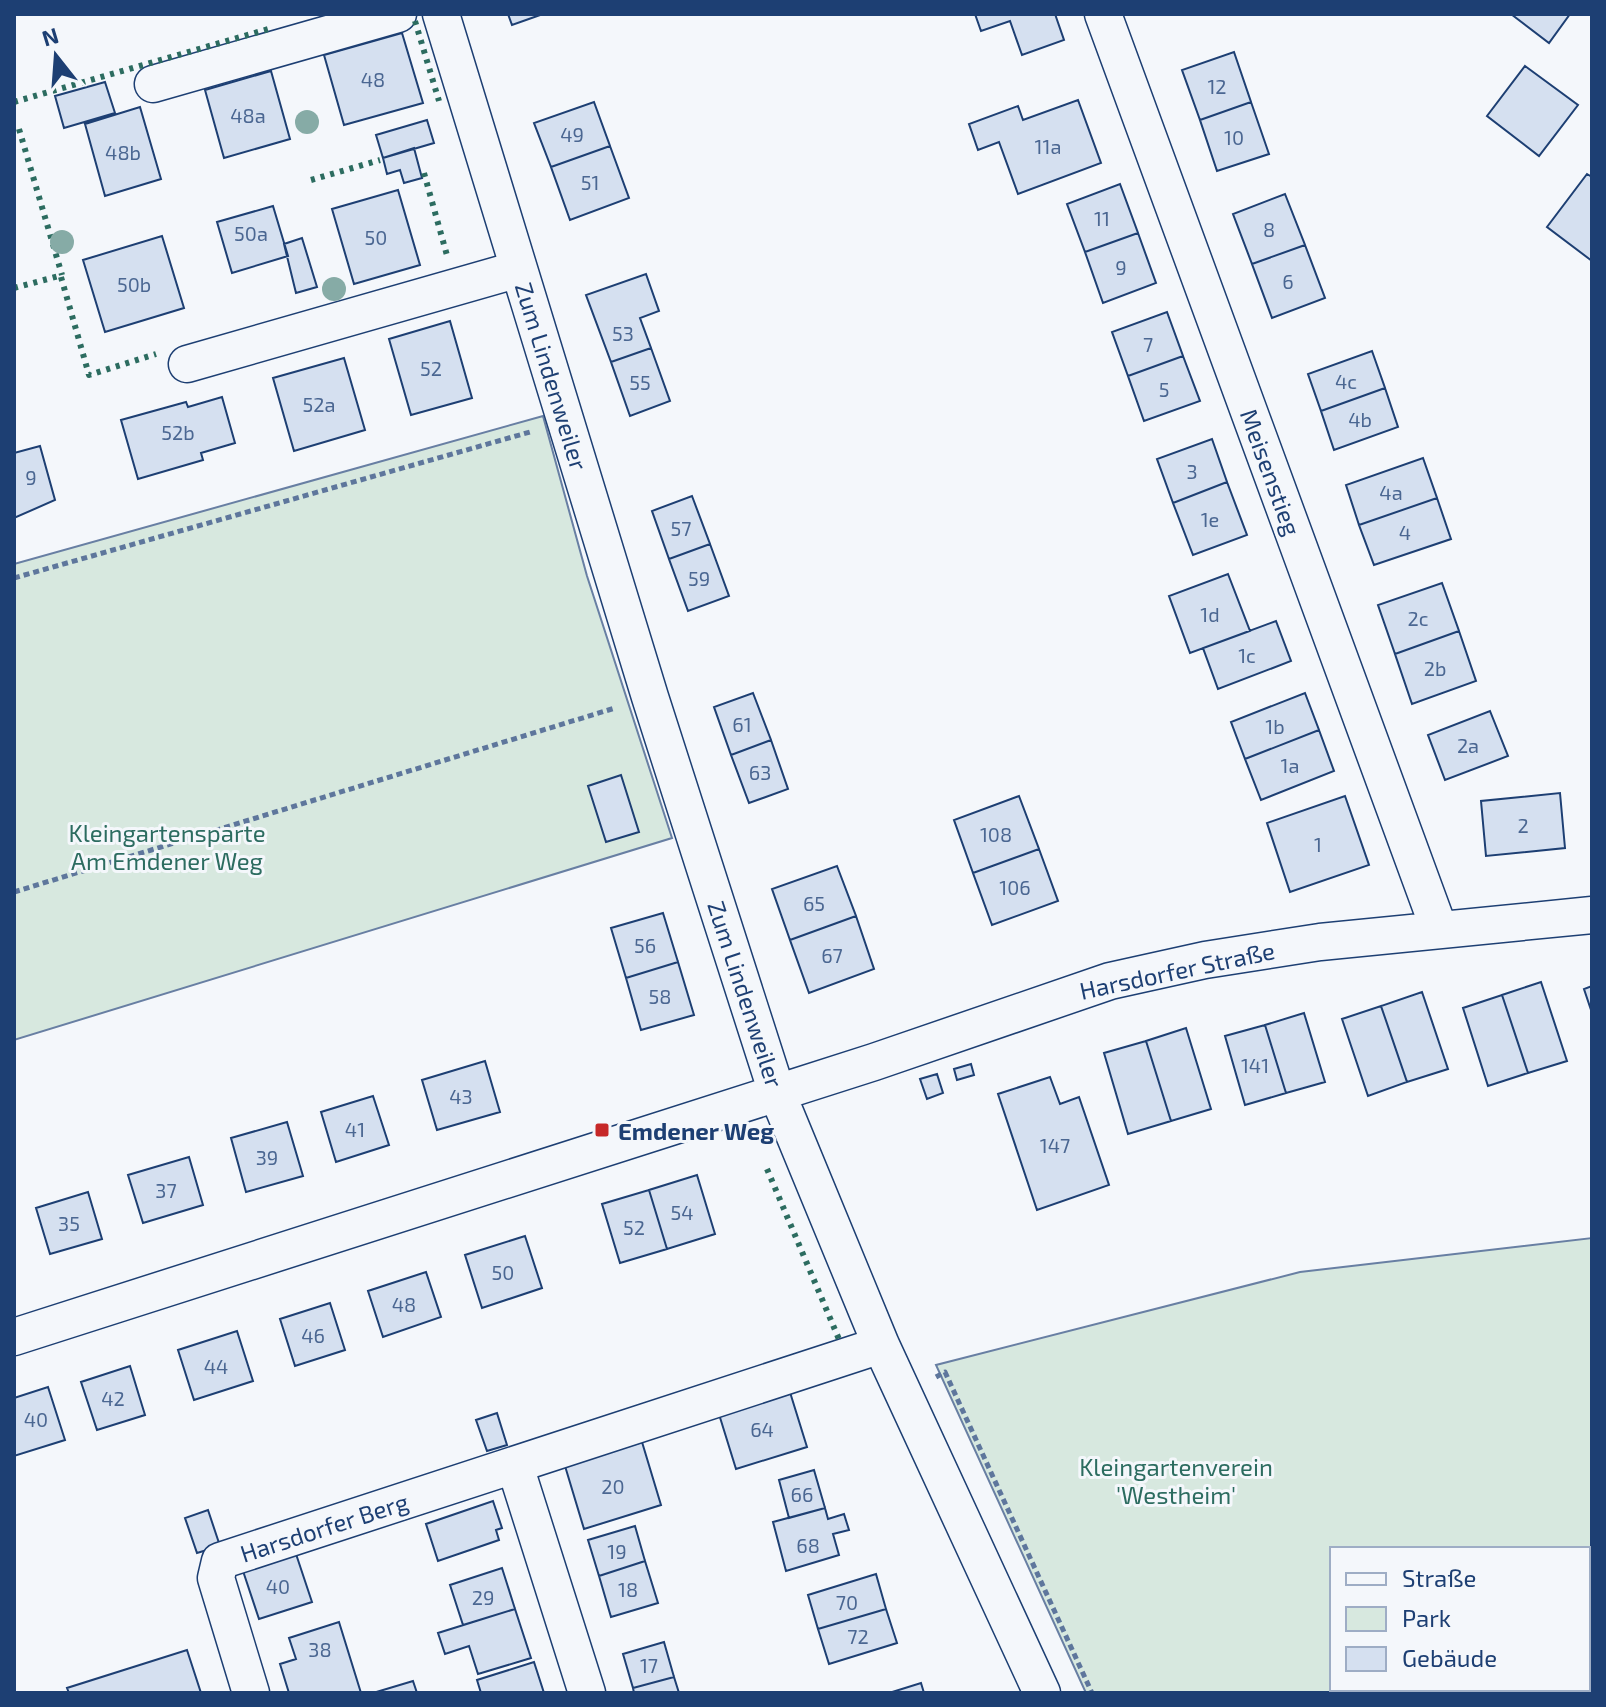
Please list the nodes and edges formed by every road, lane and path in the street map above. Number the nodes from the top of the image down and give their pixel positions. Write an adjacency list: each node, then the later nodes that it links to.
1 (398, 14): 4 (street)
2 (441, 14): 5 (street, Zum Lindenweiler)
3 (1103, 14): 12 (street, Meisenstieg)
4 (153, 84)
5 (519, 269): 6 (street, Zum Lindenweiler); 13 (street, Zum Lindenweiler)
6 (187, 364)
7 (519, 436): 8 (path)
8 (14, 578)
9 (621, 706): 10 (path)
10 (14, 892)
11 (1592, 915): 12 (street, Harsdorfer Straße)
12 (1439, 929): 13 (street, Harsdorfer Straße)
13 (777, 1093): 14 (street); 15 (street, Zum Lindenweiler)
14 (14, 1337)
15 (881, 1345): 17 (street, Harsdorfer Berg); 20 (street, Zum Lindenweiler)
16 (941, 1375): 21 (path)
17 (515, 1466): 18 (street, Harsdorfer Berg); 19 (street)
18 (251, 1693)
19 (587, 1693)
20 (1042, 1693)
21 (1092, 1693)

